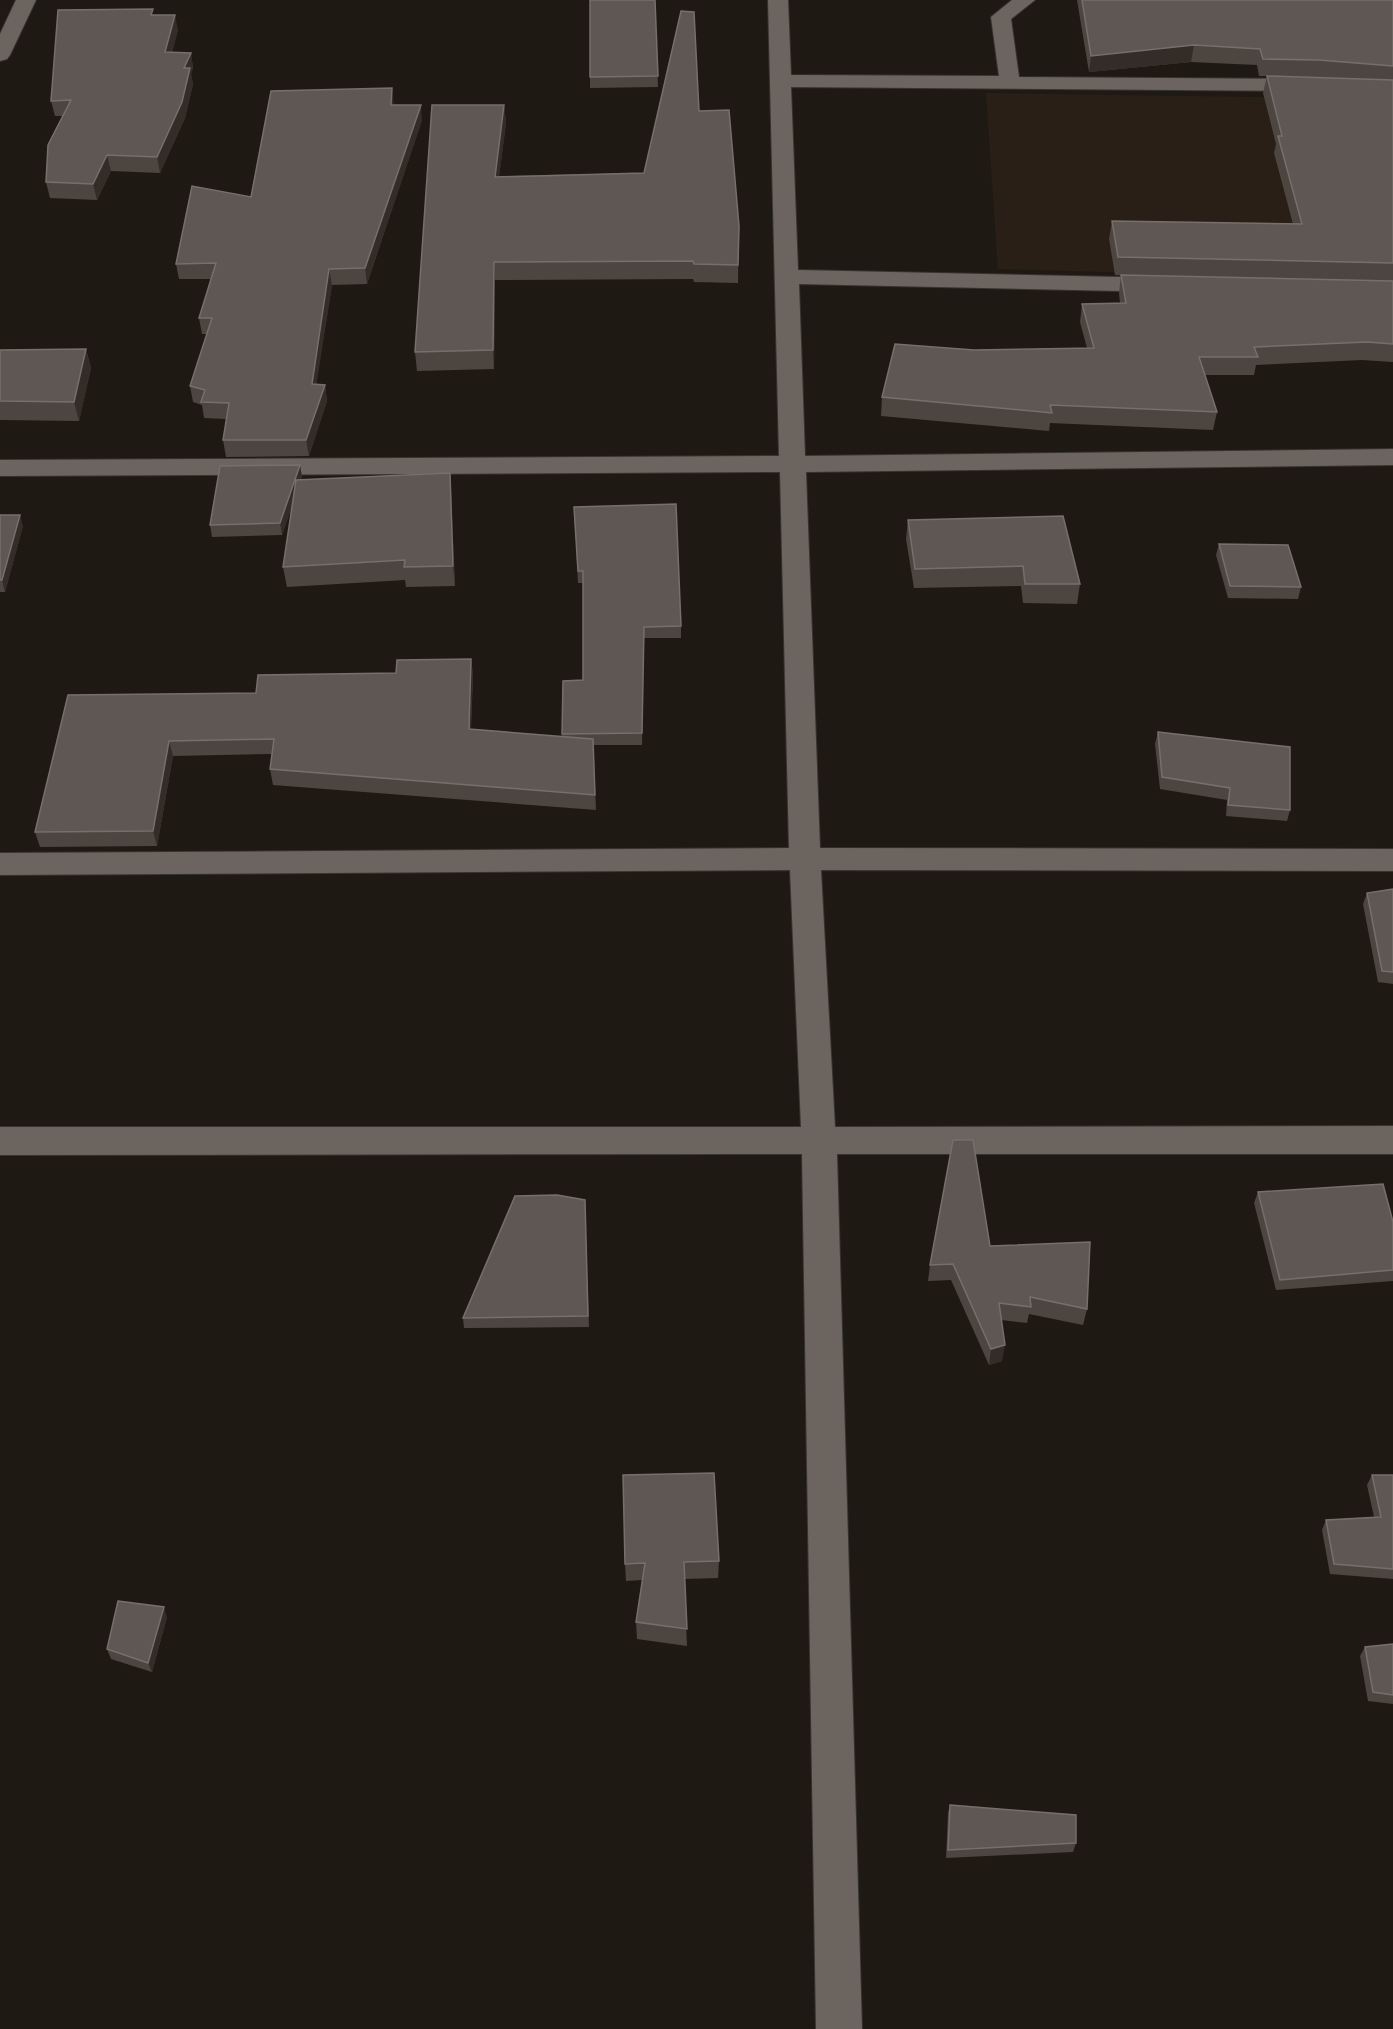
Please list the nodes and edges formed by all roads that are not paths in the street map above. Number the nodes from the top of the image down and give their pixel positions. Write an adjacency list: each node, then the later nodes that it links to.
1 (26, 0): 4 (street)
2 (778, 0): 5 (street)
3 (1025, 0): 6 (street)
4 (0, 55)
5 (780, 81): 6 (street); 8 (street)
6 (1010, 84): 7 (street)
7 (1393, 89)
8 (786, 277): 9 (street); 11 (street)
9 (1188, 286)
10 (1393, 457): 11 (street)
11 (792, 464): 12 (street); 13 (street)
12 (0, 468)
13 (805, 859): 14 (street); 15 (street); 18 (street)
14 (1393, 860)
15 (0, 864)
16 (1393, 1140): 18 (street)
17 (0, 1141): 18 (street)
18 (819, 1142): 19 (street)
19 (839, 2029)

